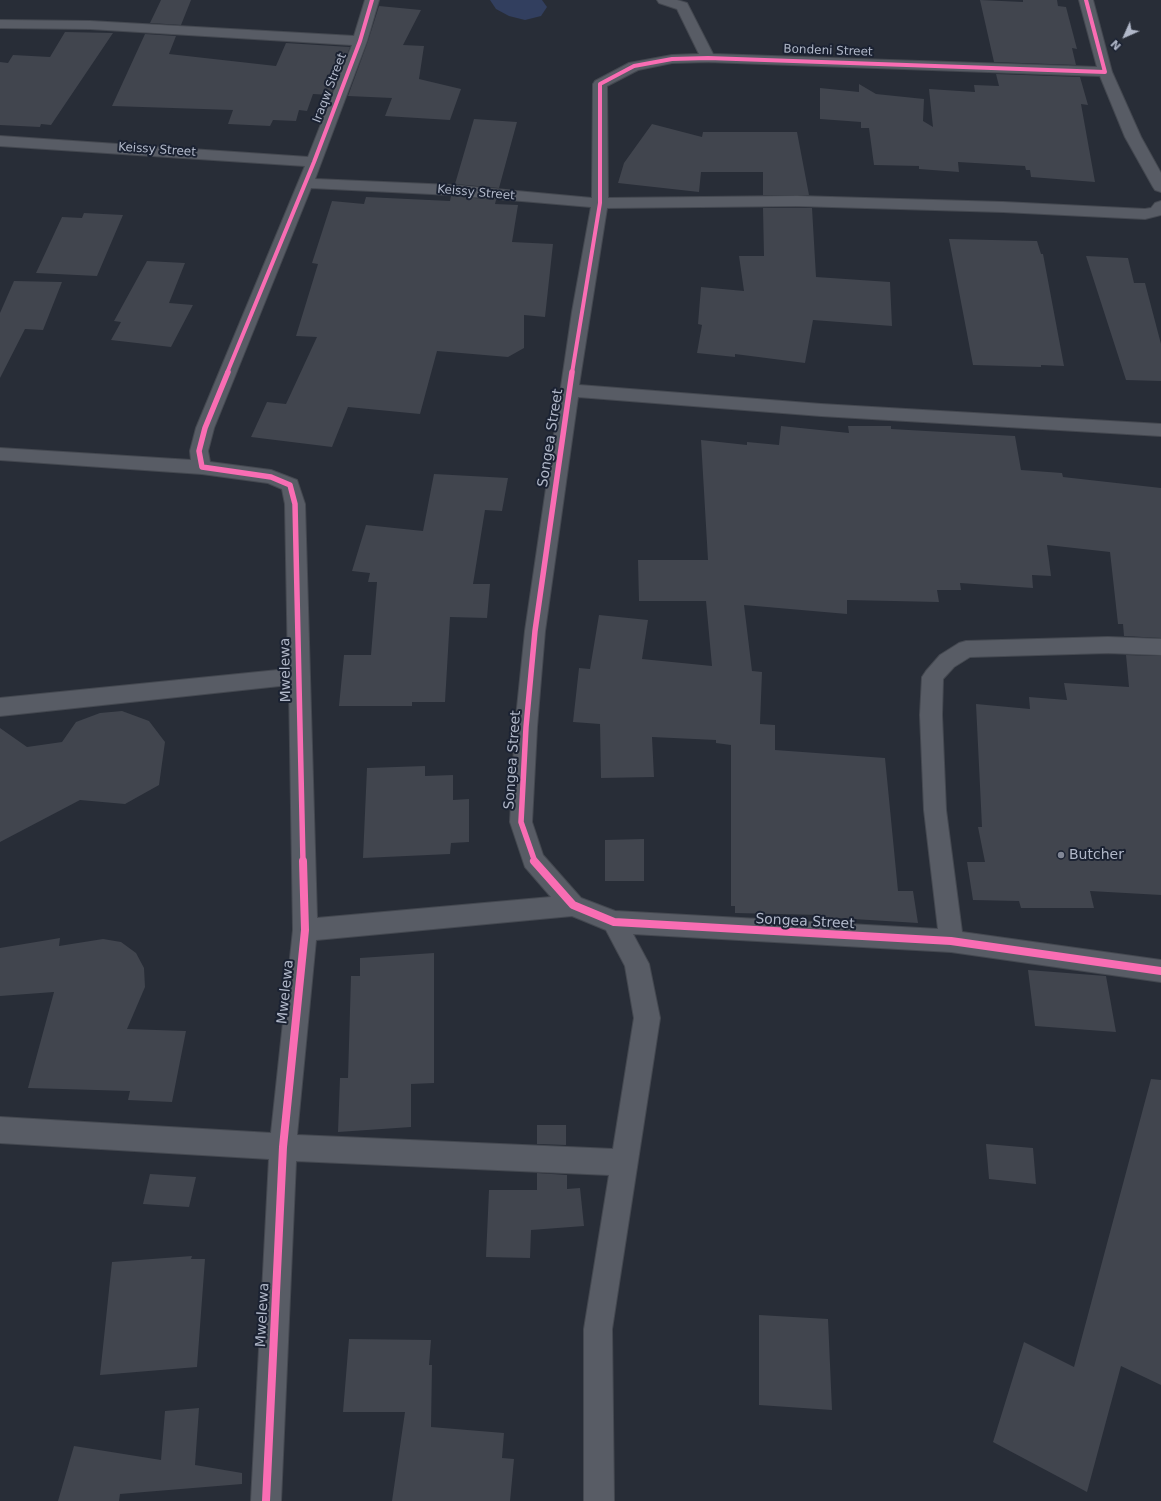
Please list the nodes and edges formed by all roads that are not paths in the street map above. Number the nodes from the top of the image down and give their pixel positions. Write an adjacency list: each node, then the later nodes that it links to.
1 (372, 0): 5 (street, Iraqw Street)
2 (664, 0): 6 (street)
3 (1086, 0): 7 (street)
4 (0, 24): 5 (street)
5 (360, 41): 9 (street, Iraqw Street)
6 (708, 58): 7 (street, Bondeni Street); 12 (street, Bondeni Street)
7 (1105, 72): 11 (street)
8 (0, 141): 9 (street, Keissy Street)
9 (314, 162): 10 (street, Iraqw Street)
10 (304, 183): 12 (street, Keissy Street); 17 (street, Iraqw Street)
11 (1161, 187)
12 (600, 203): 13 (street, Keissy Street); 14 (street, Songea Street)
13 (1161, 206)
14 (571, 390): 15 (street); 21 (street, Songea Street)
15 (1161, 430)
16 (0, 454): 17 (street)
17 (202, 467): 19 (street, Mwelewa)
18 (1161, 647): 24 (street)
19 (298, 676): 20 (street); 23 (street, Mwelewa)
20 (0, 707)
21 (573, 905): 22 (street, Songea Street); 23 (street)
22 (614, 922): 24 (street, Songea Street); 28 (street)
23 (305, 930): 27 (street, Mwelewa)
24 (951, 941): 25 (street, Songea Street)
25 (1161, 971)
26 (0, 1130): 27 (street)
27 (283, 1147): 28 (street); 29 (street, Mwelewa)
28 (625, 1162): 30 (street)
29 (266, 1501)
30 (599, 1501)

